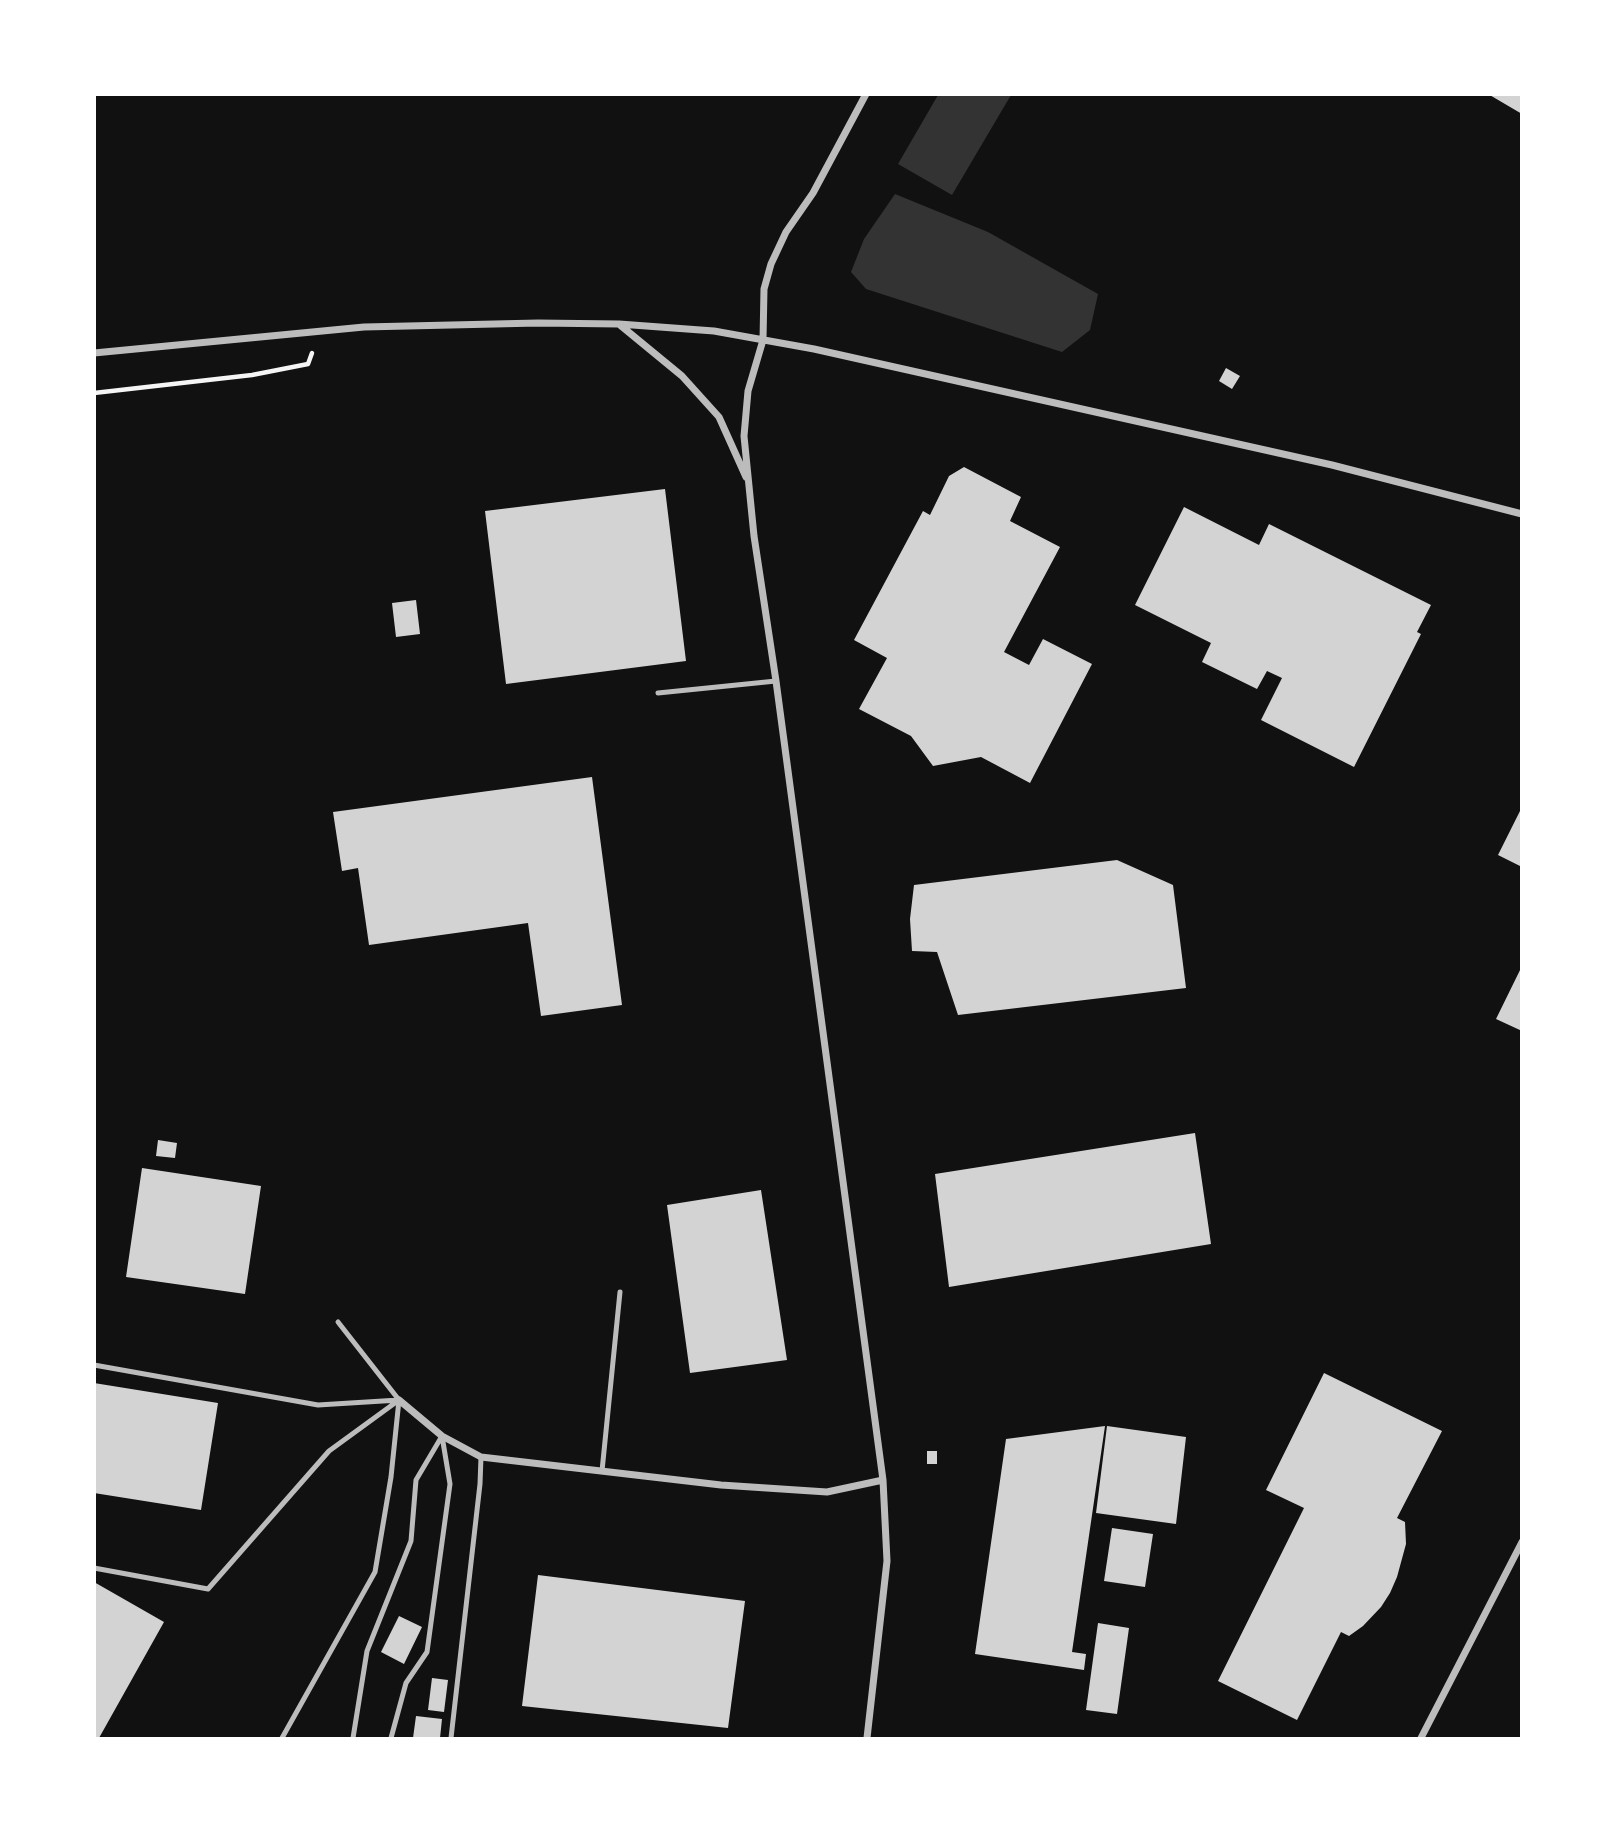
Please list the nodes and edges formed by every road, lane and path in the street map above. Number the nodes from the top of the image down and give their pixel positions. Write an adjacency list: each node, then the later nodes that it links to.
1 (866, 94): 4 (street)
2 (620, 324): 3 (street); 4 (street); 7 (street)
3 (320, 330): 5 (street); 6 (path)
4 (763, 340): 7 (street); 8 (street)
5 (94, 353)
6 (94, 393)
7 (749, 484): 9 (street)
8 (1521, 514)
9 (776, 681): 10 (lane); 18 (street)
10 (658, 693)
11 (620, 1292): 17 (lane)
12 (338, 1322): 14 (lane)
13 (94, 1365): 14 (lane)
14 (399, 1400): 15 (street); 20 (lane); 21 (lane)
15 (442, 1436): 16 (street); 22 (lane); 23 (lane)
16 (481, 1457): 17 (street); 24 (lane)
17 (602, 1471): 18 (street)
18 (883, 1480): 25 (street)
19 (1521, 1542): 26 (street)
20 (94, 1568)
21 (282, 1738)
22 (353, 1738)
23 (391, 1738)
24 (451, 1738)
25 (867, 1738)
26 (1421, 1738)

